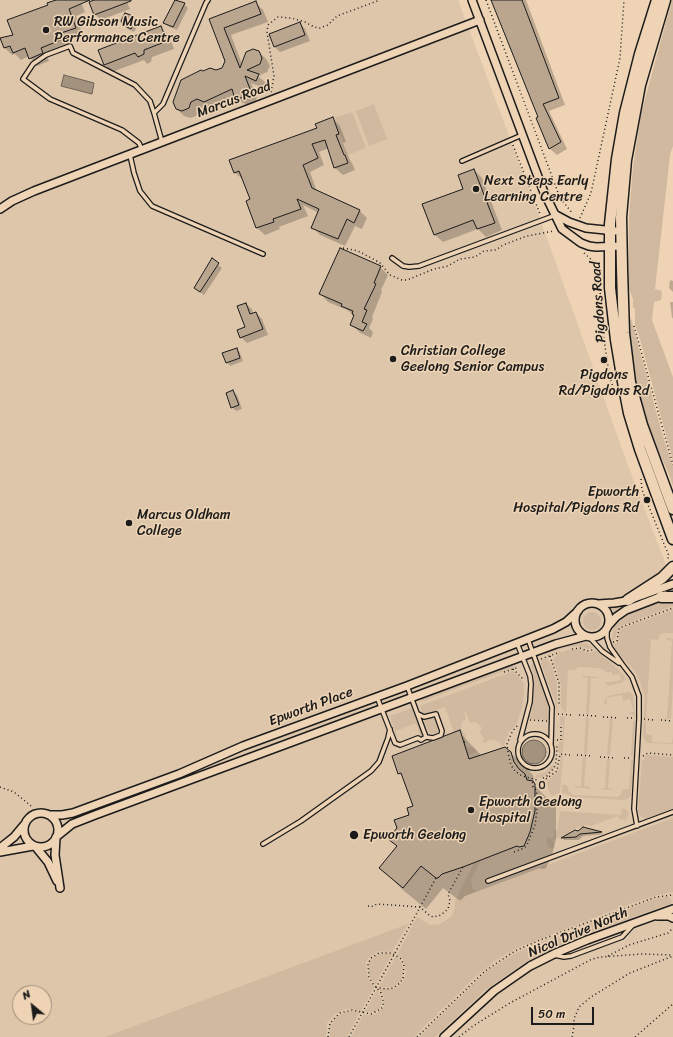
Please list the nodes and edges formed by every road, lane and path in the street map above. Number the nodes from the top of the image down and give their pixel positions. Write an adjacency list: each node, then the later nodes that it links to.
1 (208, 0): 10 (lane)
2 (380, 0): 9 (path)
3 (472, 0): 8 (street, Pigdons Road)
4 (486, 0): 20 (path)
5 (624, 0): 20 (path)
6 (657, 0): 21 (street, Pigdons Road)
7 (665, 0): 22 (street, Pigdons Road)
8 (480, 20): 9 (street, Marcus Road); 11 (street, Pigdons Road)
9 (272, 99): 12 (street, Marcus Road)
10 (154, 113): 12 (lane); 14 (lane)
11 (523, 135): 16 (lane); 18 (street, Pigdons Road)
12 (162, 142): 14 (street, Marcus Road)
13 (513, 145): 19 (path)
14 (142, 150): 15 (street, Marcus Road)
15 (130, 155): 17 (street, Marcus Road); 27 (lane)
16 (462, 161)
17 (0, 209)
18 (556, 215): 20 (street); 24 (street, Pigdons Road); 28 (lane)
19 (540, 216)
20 (579, 223): 21 (street)
21 (610, 230): 22 (street); 24 (street, Pigdons Road)
22 (622, 231): 25 (street, Pigdons Road)
23 (545, 233): 26 (path)
24 (610, 246): 25 (street, Pigdons Road); 34 (street, Pigdons Road)
25 (622, 246): 30 (street, Pigdons Road)
26 (343, 248)
27 (263, 254)
28 (392, 258)
29 (633, 325): 31 (path)
30 (645, 434): 32 (street); 33 (street, Pigdons Road)
31 (673, 465)
32 (673, 491)
33 (673, 509)
34 (673, 539)
35 (673, 567): 40 (street)
36 (673, 584): 40 (street)
37 (673, 592): 38 (street)
38 (661, 597): 39 (street); 44 (street)
39 (673, 597)
40 (628, 600): 41 (street)
41 (593, 604): 43 (street); 44 (street)
42 (673, 608): 47 (path)
43 (578, 611): 45 (street); 46 (street, Epworth Place)
44 (607, 627): 45 (street); 55 (lane)
45 (588, 637): 52 (street, Epworth Place); 55 (lane)
46 (528, 639): 48 (street, Epworth Place); 52 (lane)
47 (613, 642)
48 (516, 643): 53 (lane); 56 (street, Epworth Place)
49 (569, 649): 50 (path)
50 (594, 649)
51 (566, 650): 54 (path)
52 (533, 653): 53 (street, Epworth Place); 78 (lane)
53 (522, 657): 58 (street, Epworth Place); 77 (lane)
54 (541, 659)
55 (622, 664): 98 (lane)
56 (407, 686): 57 (street, Epworth Place); 58 (lane)
57 (377, 697): 59 (lane); 96 (street, Epworth Place)
58 (412, 698): 59 (street, Epworth Place); 60 (lane)
59 (382, 709): 75 (lane); 99 (street, Epworth Place)
60 (418, 714): 76 (lane); 76 (lane)
61 (558, 714): 62 (path)
62 (572, 715)
63 (579, 715): 64 (path)
64 (596, 716)
65 (602, 717): 66 (path)
66 (619, 718)
67 (627, 718): 68 (path)
68 (635, 719)
69 (644, 719): 71 (path)
70 (528, 720): 74 (path)
71 (654, 720)
72 (661, 720): 73 (path)
73 (673, 721)
74 (549, 722)
75 (390, 730): 76 (lane); 100 (lane)
76 (426, 737)
77 (519, 743): 78 (lane); 78 (lane)
78 (551, 744)
79 (507, 745): 80 (path)
80 (503, 747)
81 (570, 755): 91 (path)
82 (577, 755): 84 (path)
83 (673, 755): 89 (path)
84 (593, 756)
85 (600, 757): 86 (path)
86 (616, 758)
87 (624, 758): 88 (path)
88 (633, 758)
89 (642, 759)
90 (532, 779): 104 (path)
91 (536, 780)
92 (0, 787): 93 (path)
93 (31, 806): 95 (street)
94 (673, 812): 98 (lane)
95 (34, 814): 96 (street); 97 (street)
96 (49, 815): 99 (street)
97 (24, 824): 101 (street); 102 (street)
98 (637, 826): 107 (lane)
99 (56, 837): 101 (street); 101 (street)
100 (263, 844)
101 (34, 846): 103 (street)
102 (0, 848)
103 (0, 852)
104 (514, 852)
105 (463, 867): 110 (path)
106 (436, 878): 110 (path)
107 (488, 881)
108 (673, 896): 123 (path)
109 (368, 906): 110 (path)
110 (420, 907): 115 (path)
111 (673, 909): 112 (street, Nicol Drive North)
112 (651, 917): 113 (street); 124 (street, Nicol Drive North)
113 (673, 918)
114 (673, 928): 117 (path)
115 (394, 954): 118 (path); 118 (path); 118 (path)
116 (673, 956): 117 (path); 126 (path)
117 (606, 957): 125 (path)
118 (376, 987): 120 (path); 120 (path)
119 (673, 1004): 127 (path)
120 (362, 1012): 121 (path); 122 (path)
121 (328, 1037)
122 (349, 1037)
123 (417, 1037)
124 (444, 1037)
125 (460, 1037)
126 (572, 1037)
127 (635, 1037)

